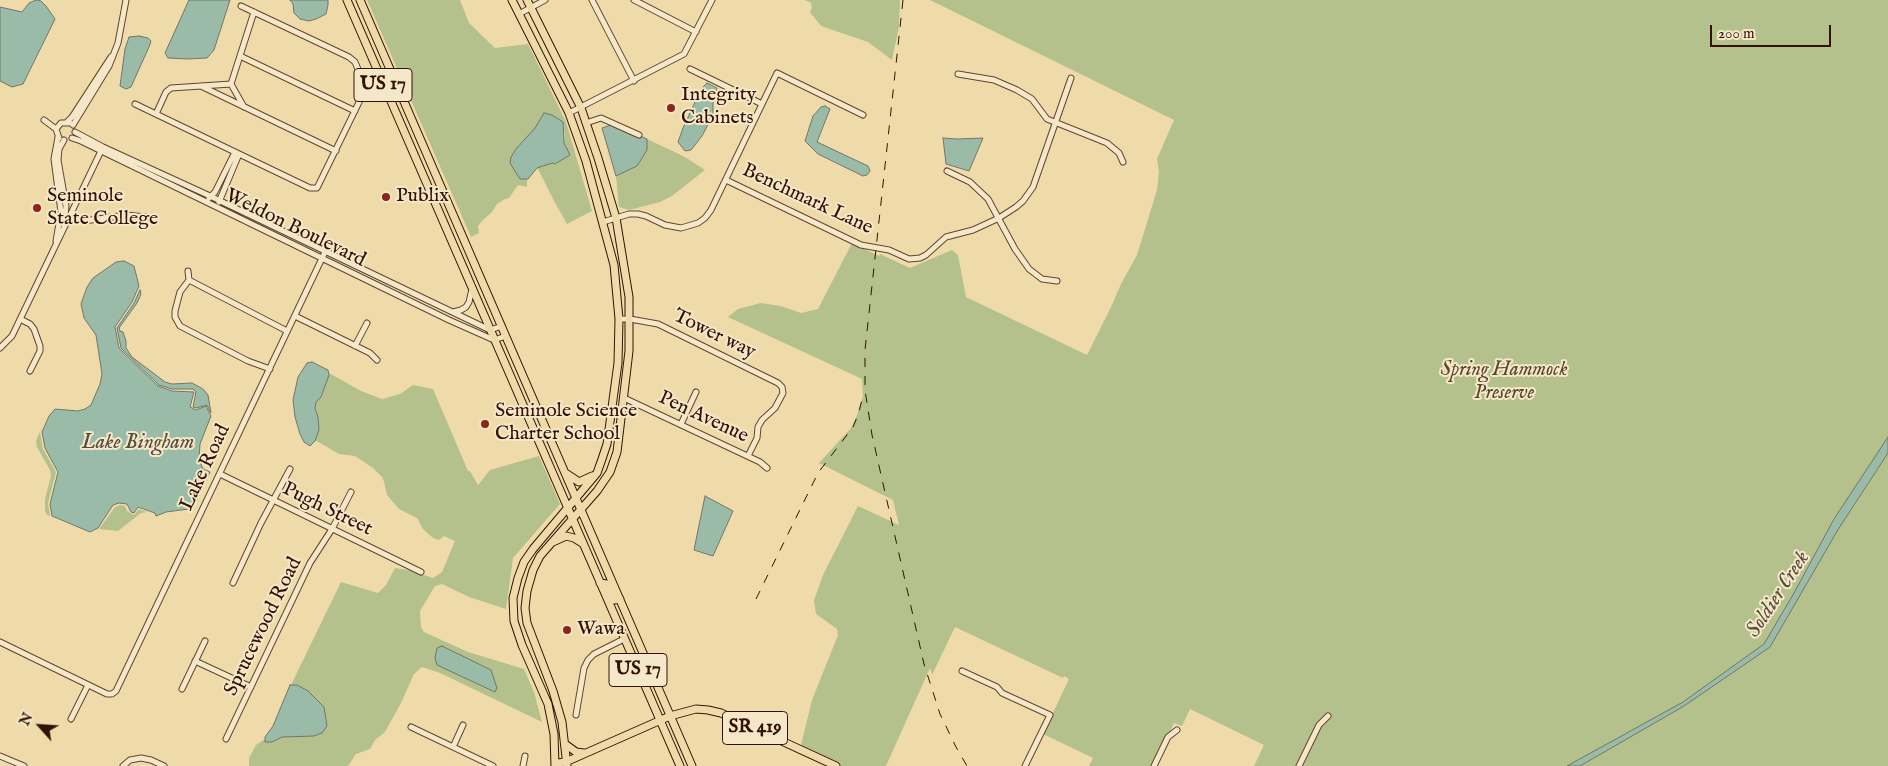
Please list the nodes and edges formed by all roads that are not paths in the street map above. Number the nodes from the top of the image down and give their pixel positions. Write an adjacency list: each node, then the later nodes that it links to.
1 (126, 0): 15 (street)
2 (346, 0): 17 (main road, US 17)
3 (360, 0): 26 (main road, US 17)
4 (512, 0): 13 (main road)
5 (545, 0): 10 (street)
6 (592, 0): 23 (street)
7 (634, 0): 9 (street)
8 (712, 0): 14 (street)
9 (645, 2): 14 (street)
10 (529, 4): 13 (street); 30 (main road)
11 (241, 6): 12 (street)
12 (254, 12): 16 (street); 22 (street)
13 (519, 14): 32 (main road)
14 (696, 32): 23 (street)
15 (116, 50): 36 (street); 39 (street)
16 (240, 56): 24 (street); 31 (street)
17 (375, 66): 20 (main road, US 17); 26 (main road)
18 (690, 69): 28 (street)
19 (958, 74): 37 (street)
20 (380, 78): 22 (street); 34 (main road, US 17)
21 (1071, 78): 37 (street, Benchmark Lane)
22 (363, 81): 31 (street)
23 (634, 81): 30 (street)
24 (231, 84): 25 (street); 29 (street)
25 (201, 86): 29 (street); 33 (street)
26 (402, 96): 45 (main road, US 17)
27 (135, 104): 33 (street)
28 (762, 104): 35 (street); 52 (street)
29 (244, 107): 47 (street)
30 (581, 108): 32 (street); 38 (main road)
31 (355, 111): 47 (street)
32 (569, 113): 64 (main road)
33 (156, 114): 48 (street)
34 (396, 115): 45 (main road); 55 (main road, US 17)
35 (863, 115)
36 (67, 122): 39 (street); 42 (street)
37 (1055, 122): 49 (street); 63 (street, Benchmark Lane)
38 (586, 123): 41 (street); 62 (main road)
39 (72, 125): 40 (street)
40 (75, 132): 43 (street); 53 (street, Weldon Boulevard)
41 (639, 135)
42 (58, 137): 44 (street); 57 (street)
43 (72, 138): 44 (street); 46 (street, Weldon Boulevard)
44 (64, 140): 57 (street)
45 (422, 142): 66 (main road, US 17)
46 (101, 151): 56 (street, Weldon Boulevard); 58 (street)
47 (336, 151): 48 (street)
48 (237, 153): 50 (street)
49 (1123, 162)
50 (229, 169): 53 (street); 54 (street)
51 (948, 171): 63 (street)
52 (726, 180): 62 (street); 63 (street, Benchmark Lane)
53 (210, 196): 54 (street, Weldon Boulevard); 56 (street)
54 (220, 201): 59 (street); 68 (street, Weldon Boulevard)
55 (434, 201): 66 (main road); 73 (main road, US 17)
56 (206, 203): 59 (street, Weldon Boulevard)
57 (64, 204): 58 (street); 65 (street); 67 (street)
58 (75, 205): 61 (street)
59 (217, 208): 69 (street, Weldon Boulevard)
60 (146, 217): 61 (street)
61 (70, 218): 65 (street)
62 (616, 218): 64 (street); 80 (main road)
63 (999, 218): 72 (street)
64 (603, 222): 79 (main road)
65 (61, 236): 67 (street)
66 (466, 244): 82 (main road, US 17)
67 (54, 249): 78 (street)
68 (325, 252): 69 (street, Lake Road); 74 (street, Weldon Boulevard)
69 (322, 259): 75 (street, Weldon Boulevard); 77 (street, Lake Road)
70 (188, 271): 71 (street)
71 (189, 280): 84 (street); 91 (street)
72 (1057, 281)
73 (472, 288): 76 (street); 83 (main road, US 17)
74 (418, 296): 75 (street); 76 (street, Weldon Boulevard)
75 (415, 304): 86 (street, Weldon Boulevard)
76 (452, 312): 83 (street, Weldon Boulevard)
77 (295, 316): 84 (street, Lake Road); 87 (street)
78 (20, 319): 88 (street); 92 (street)
79 (619, 319): 80 (street, Tower way); 90 (main road)
80 (630, 319): 94 (main road); 96 (street, Tower way)
81 (367, 323): 87 (street)
82 (502, 326): 83 (street); 85 (main road, US 17)
83 (490, 330): 86 (main road, US 17)
84 (287, 331): 91 (street, Lake Road)
85 (506, 336): 86 (street); 99 (main road, US 17)
86 (494, 340): 105 (main road, US 17)
87 (356, 346): 89 (street)
88 (0, 347)
89 (377, 360)
90 (618, 364): 94 (main road); 100 (main road)
91 (270, 369): 101 (street, Lake Road)
92 (30, 370)
93 (696, 392): 95 (street)
94 (624, 398): 95 (street, Pen Avenue); 106 (main road)
95 (681, 424): 96 (street, Pen Avenue)
96 (748, 456): 97 (street, Pen Avenue)
97 (767, 468)
98 (290, 469): 104 (street)
99 (565, 472): 100 (main road); 103 (main road, US 17)
100 (597, 473): 103 (main road)
101 (220, 474): 104 (street, Pugh Street); 121 (street, Lake Road)
102 (350, 492): 108 (street, Sprucewood Road)
103 (576, 499): 105 (main road); 106 (main road, US 17)
104 (274, 501): 108 (street, Pugh Street); 112 (street)
105 (568, 508): 107 (main road, US 17); 119 (main road)
106 (582, 510): 107 (main road); 114 (main road, US 17)
107 (572, 518): 109 (main road); 110 (main road, US 17)
108 (332, 530): 111 (street, Pugh Street); 122 (street, Sprucewood Road)
109 (551, 544): 110 (main road); 123 (main road)
110 (583, 544): 113 (main road, US 17)
111 (421, 572)
112 (233, 583)
113 (600, 583): 114 (main road); 115 (main road, US 17)
114 (620, 599): 126 (main road, US 17)
115 (624, 639): 125 (street); 129 (main road, US 17)
116 (205, 641): 118 (street)
117 (0, 642): 121 (street)
118 (195, 661): 122 (street); 124 (street)
119 (528, 661): 123 (main road); 140 (main road)
120 (962, 671): 149 (street)
121 (88, 685): 128 (street)
122 (251, 687): 133 (street, Sprucewood Road)
123 (552, 688): 134 (main road)
124 (182, 689)
125 (576, 716)
126 (670, 716): 129 (main road, SR 419); 141 (main road, SR 419); 148 (main road, US 17)
127 (1328, 716): 151 (street)
128 (71, 719)
129 (660, 721): 136 (main road); 147 (main road, US 17)
130 (463, 725): 135 (street)
131 (411, 727): 135 (street)
132 (1177, 730): 150 (street)
133 (226, 739)
134 (565, 744): 136 (main road); 139 (main road)
135 (452, 747): 145 (street)
136 (585, 753): 139 (main road)
137 (0, 756): 142 (street)
138 (525, 756): 146 (street)
139 (568, 763): 140 (main road)
140 (553, 765)
141 (833, 765)
142 (24, 766)
143 (123, 766): 144 (street)
144 (164, 766)
145 (492, 766)
146 (524, 766)
147 (680, 766)
148 (692, 766)
149 (1025, 766)
150 (1154, 766)
151 (1299, 766)

